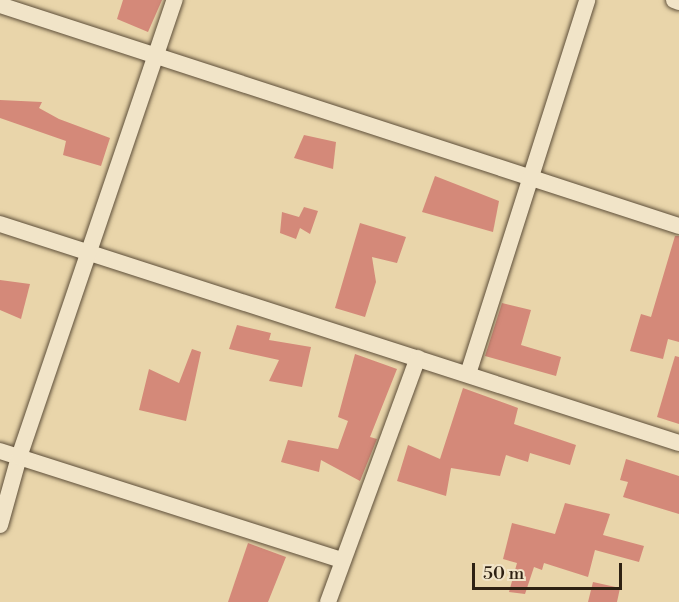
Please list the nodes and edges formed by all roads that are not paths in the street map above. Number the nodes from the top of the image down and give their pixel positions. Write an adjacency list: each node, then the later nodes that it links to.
1 (175, 0): 6 (street)
2 (587, 0): 7 (street)
3 (674, 0): 4 (street)
4 (679, 2)
5 (0, 5): 6 (street)
6 (158, 56): 7 (street); 10 (street)
7 (531, 177): 9 (street); 12 (street)
8 (0, 224): 10 (street)
9 (679, 226)
10 (89, 253): 11 (street); 15 (street)
11 (418, 358): 12 (street); 17 (street)
12 (468, 374): 13 (street)
13 (679, 443)
14 (0, 451): 15 (street)
15 (19, 457): 16 (street); 17 (street)
16 (0, 525)
17 (341, 560): 18 (street)
18 (328, 602)

